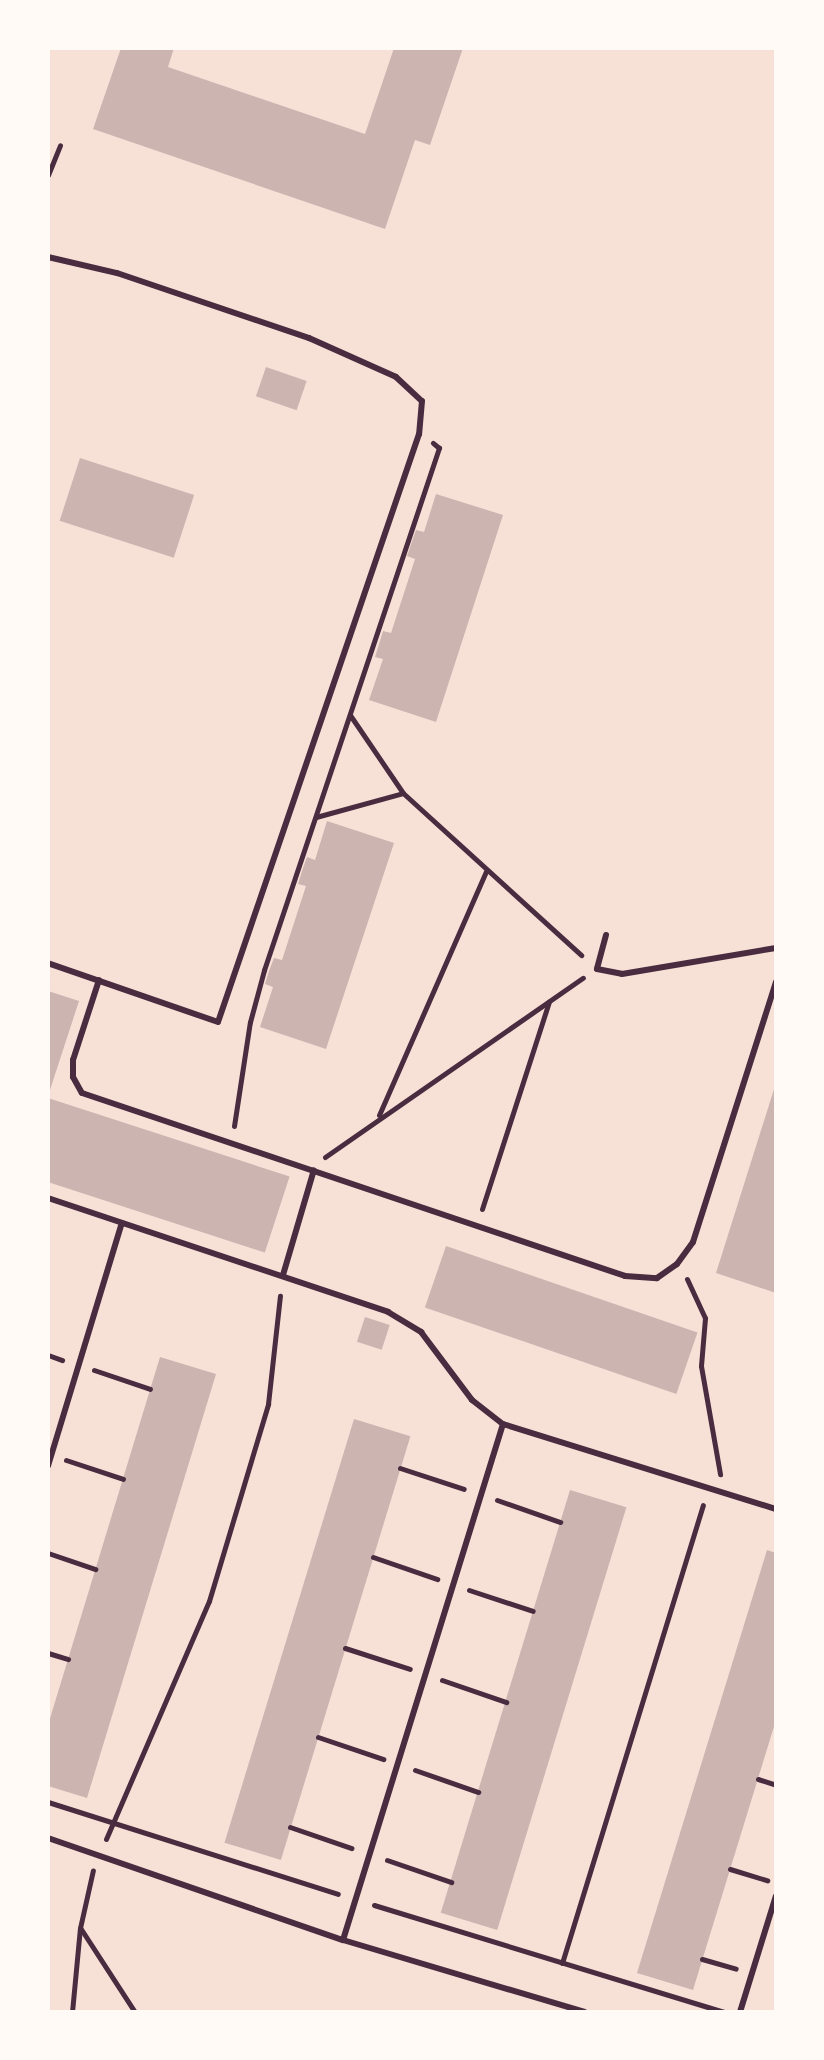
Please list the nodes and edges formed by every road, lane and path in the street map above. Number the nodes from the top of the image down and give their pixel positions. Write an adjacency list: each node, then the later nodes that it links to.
1 (60, 145): 2 (path)
2 (48, 175)
3 (48, 257): 4 (lane)
4 (419, 434): 5 (path); 13 (lane)
5 (350, 715): 6 (path); 7 (path)
6 (403, 793): 7 (path); 8 (path)
7 (316, 817): 17 (path)
8 (486, 871): 12 (path); 16 (path)
9 (606, 935): 12 (lane)
10 (776, 948): 12 (lane)
11 (48, 963): 13 (lane)
12 (597, 969): 15 (path)
13 (99, 980): 17 (lane)
14 (776, 982): 22 (lane)
15 (550, 1001): 16 (path); 21 (path)
16 (379, 1116): 18 (path)
17 (231, 1142): 18 (lane)
18 (314, 1170): 21 (lane); 23 (lane)
19 (48, 1198): 20 (lane)
20 (122, 1223): 23 (lane); 25 (lane)
21 (477, 1226): 22 (lane)
22 (677, 1264): 29 (path)
23 (283, 1275): 24 (lane); 38 (path)
24 (503, 1424): 28 (lane); 44 (lane)
25 (51, 1456): 26 (lane); 27 (path)
26 (48, 1466)
27 (123, 1479)
28 (708, 1488): 29 (lane); 48 (path)
29 (719, 1491): 30 (lane)
30 (776, 1509)
31 (48, 1553): 32 (path)
32 (95, 1569)
33 (48, 1653): 34 (path)
34 (68, 1659)
35 (758, 1779): 36 (path)
36 (776, 1785)
37 (48, 1802): 38 (path)
38 (114, 1823): 40 (path); 44 (path)
39 (48, 1838): 40 (lane)
40 (97, 1856): 45 (path); 46 (lane)
41 (730, 1869): 42 (path)
42 (776, 1883)
43 (776, 1896): 49 (lane)
44 (355, 1899): 46 (lane); 48 (path)
45 (80, 1928): 50 (path); 51 (path)
46 (343, 1940): 52 (lane)
47 (702, 1959): 49 (path)
48 (562, 1963): 53 (path)
49 (752, 1975): 54 (lane)
50 (72, 2012)
51 (135, 2012)
52 (584, 2012)
53 (725, 2012)
54 (740, 2012)

